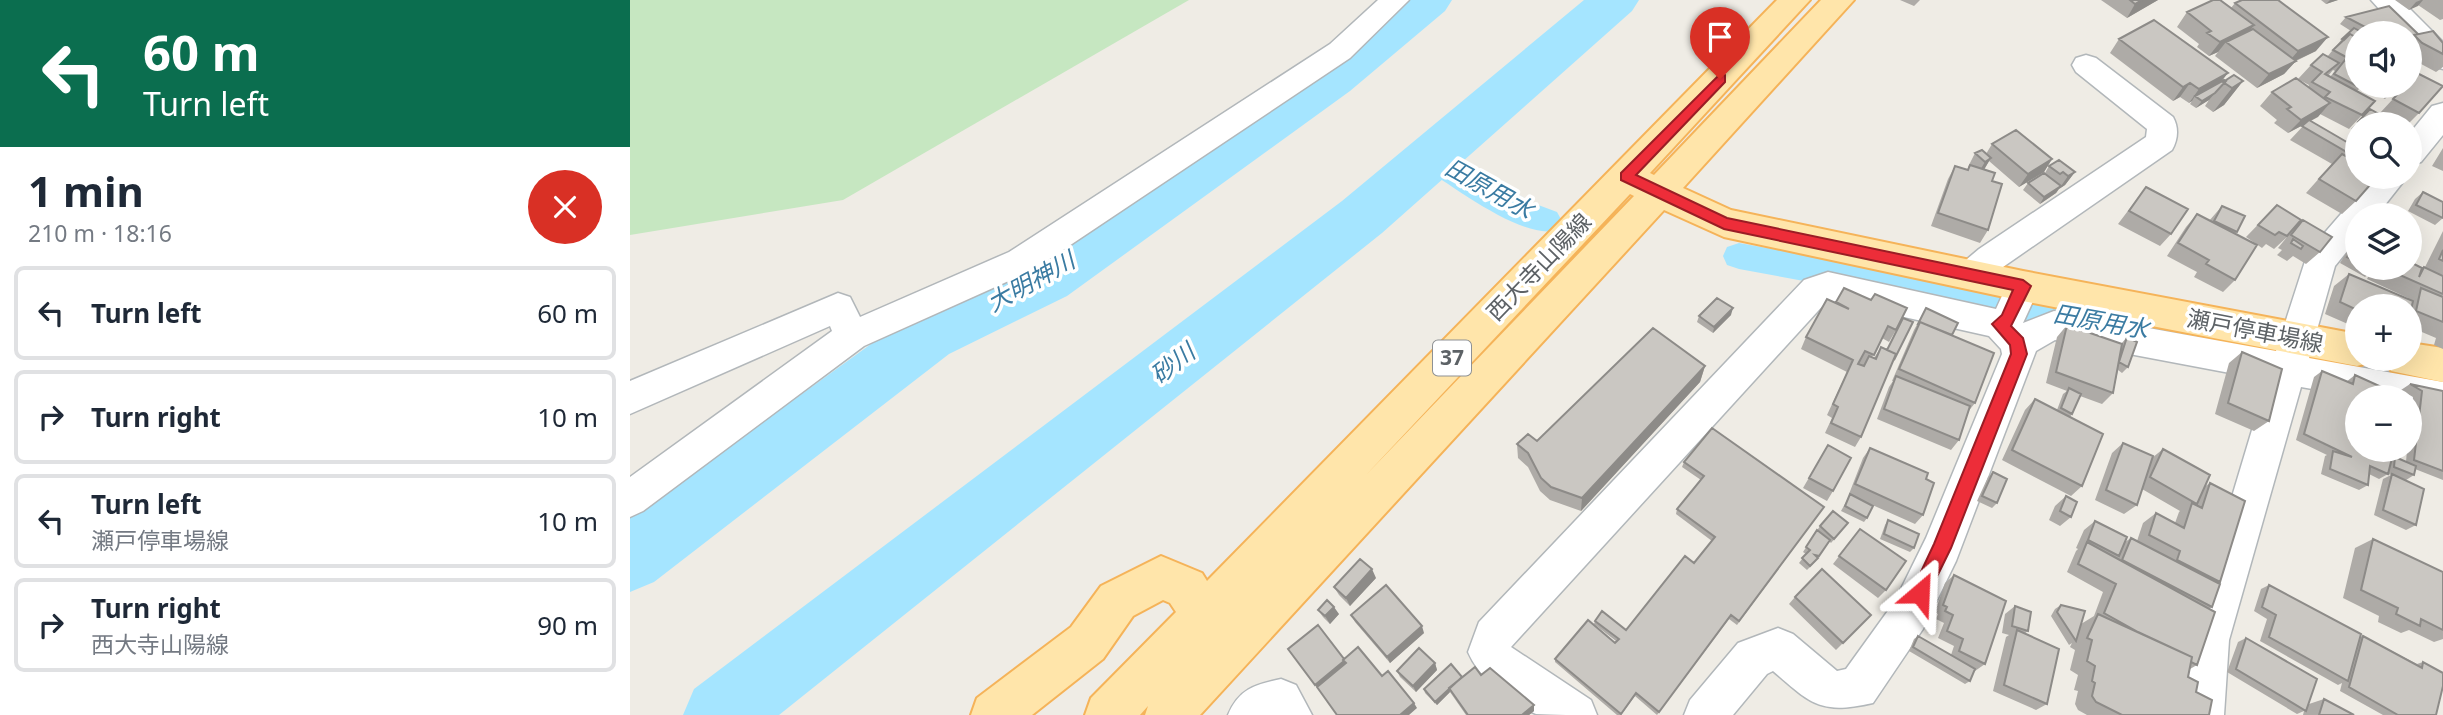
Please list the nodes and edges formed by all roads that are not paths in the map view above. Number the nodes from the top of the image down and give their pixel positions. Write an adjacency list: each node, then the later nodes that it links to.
1 (1395, 0): 16 (street)
2 (1795, 0): 9 (main road, 西大寺山陽線 / 37)
3 (1839, 0): 11 (main road, 西大寺山陽線 / 37)
4 (2385, 0): 5 (street)
5 (2443, 59)
6 (2086, 65): 14 (street)
7 (2443, 114): 8 (street)
8 (2422, 139)
9 (1626, 177): 11 (main road, 瀬戸停車場線); 24 (main road, 西大寺山陽線 / 37)
10 (2381, 189): 12 (street)
11 (1661, 193): 14 (main road, 瀬戸停車場線); 27 (main road, 西大寺山陽線 / 37)
12 (2369, 203)
13 (2345, 231): 18 (street)
14 (1972, 275): 15 (main road, 瀬戸停車場線)
15 (2014, 314): 18 (main road, 瀬戸停車場線); 18 (street); 30 (street); 31 (street)
16 (852, 336): 21 (street); 23 (street)
17 (2345, 351): 18 (main road, 瀬戸停車場線)
18 (2294, 354): 22 (street); 32 (street)
19 (2422, 362): 20 (main road)
20 (2443, 365)
21 (630, 398)
22 (2443, 398)
23 (630, 499)
24 (1205, 617): 25 (main road); 26 (main road, 西大寺山陽線 / 37)
25 (994, 715)
26 (1108, 715)
27 (1168, 715)
28 (1249, 715): 29 (street)
29 (1291, 715)
30 (1576, 715)
31 (1705, 715)
32 (2203, 715)

